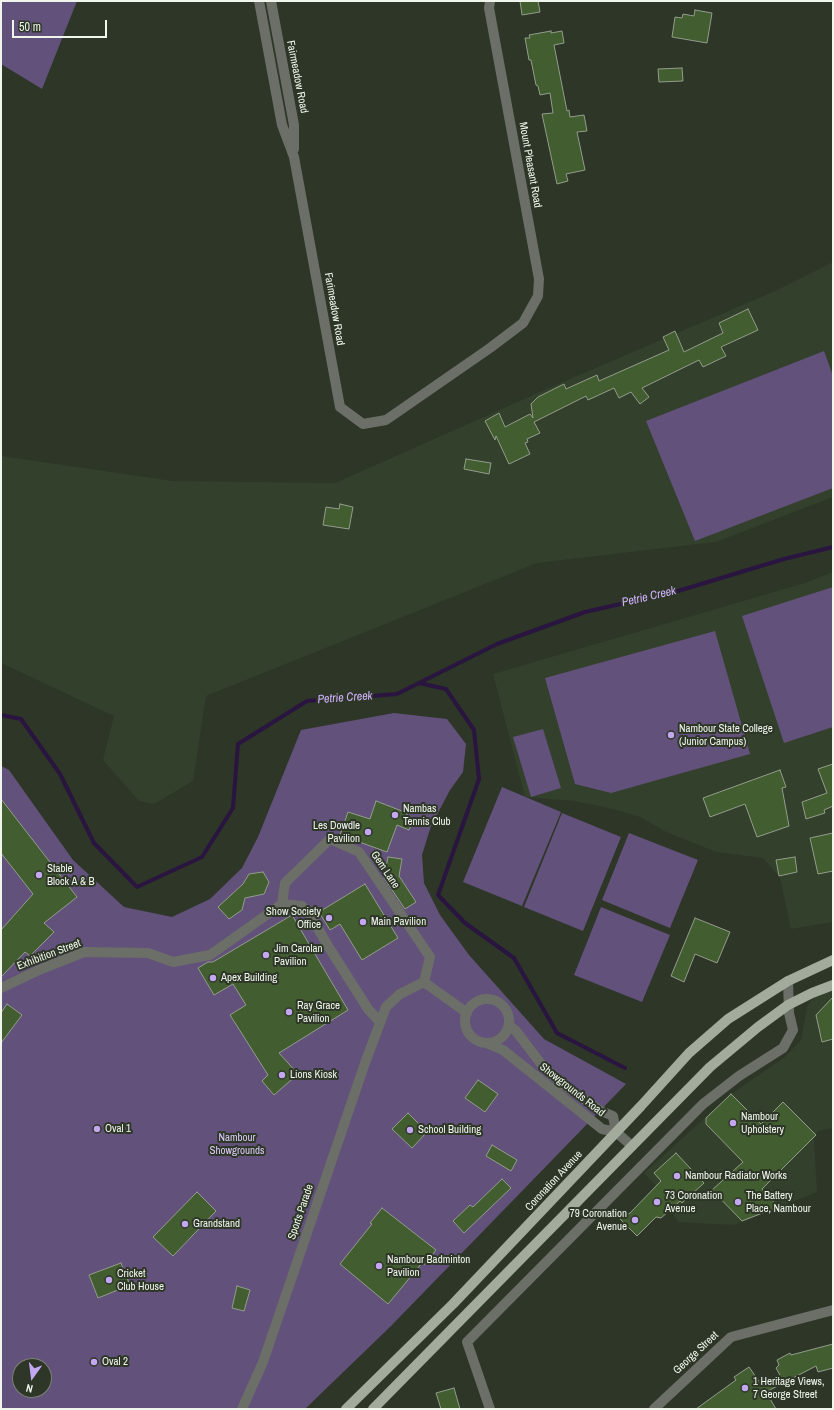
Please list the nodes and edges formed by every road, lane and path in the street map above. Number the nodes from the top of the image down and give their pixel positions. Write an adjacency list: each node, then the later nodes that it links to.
1 (259, 1): 4 (street, Farimeadow Road)
2 (271, 1): 4 (street, Fairmeadow Road)
3 (488, 3): 5 (street, Mount Pleasant Road)
4 (294, 157): 5 (street, Farimeadow Road)
5 (522, 323)
6 (282, 904): 9 (street, Gem Lane); 11 (street, Exhibition Street); 14 (street)
7 (833, 960): 8 (main road, Coronation Avenue)
8 (788, 980): 12 (street); 17 (main road, Coronation Avenue)
9 (424, 982): 13 (street); 14 (street)
10 (833, 985): 12 (main road)
11 (1, 988)
12 (788, 1005): 18 (main road); 23 (street)
13 (467, 1013): 15 (street); 16 (street)
14 (380, 1021): 20 (street, Sports Parade)
15 (509, 1025): 16 (street); 17 (street, Showgrounds Road)
16 (486, 1043): 17 (street, Showgrounds Road)
17 (616, 1132): 18 (street); 21 (main road, Coronation Avenue)
18 (632, 1146): 22 (main road)
19 (833, 1310): 24 (street, George Street)
20 (242, 1409)
21 (346, 1409)
22 (373, 1409)
23 (490, 1409)
24 (654, 1409)

